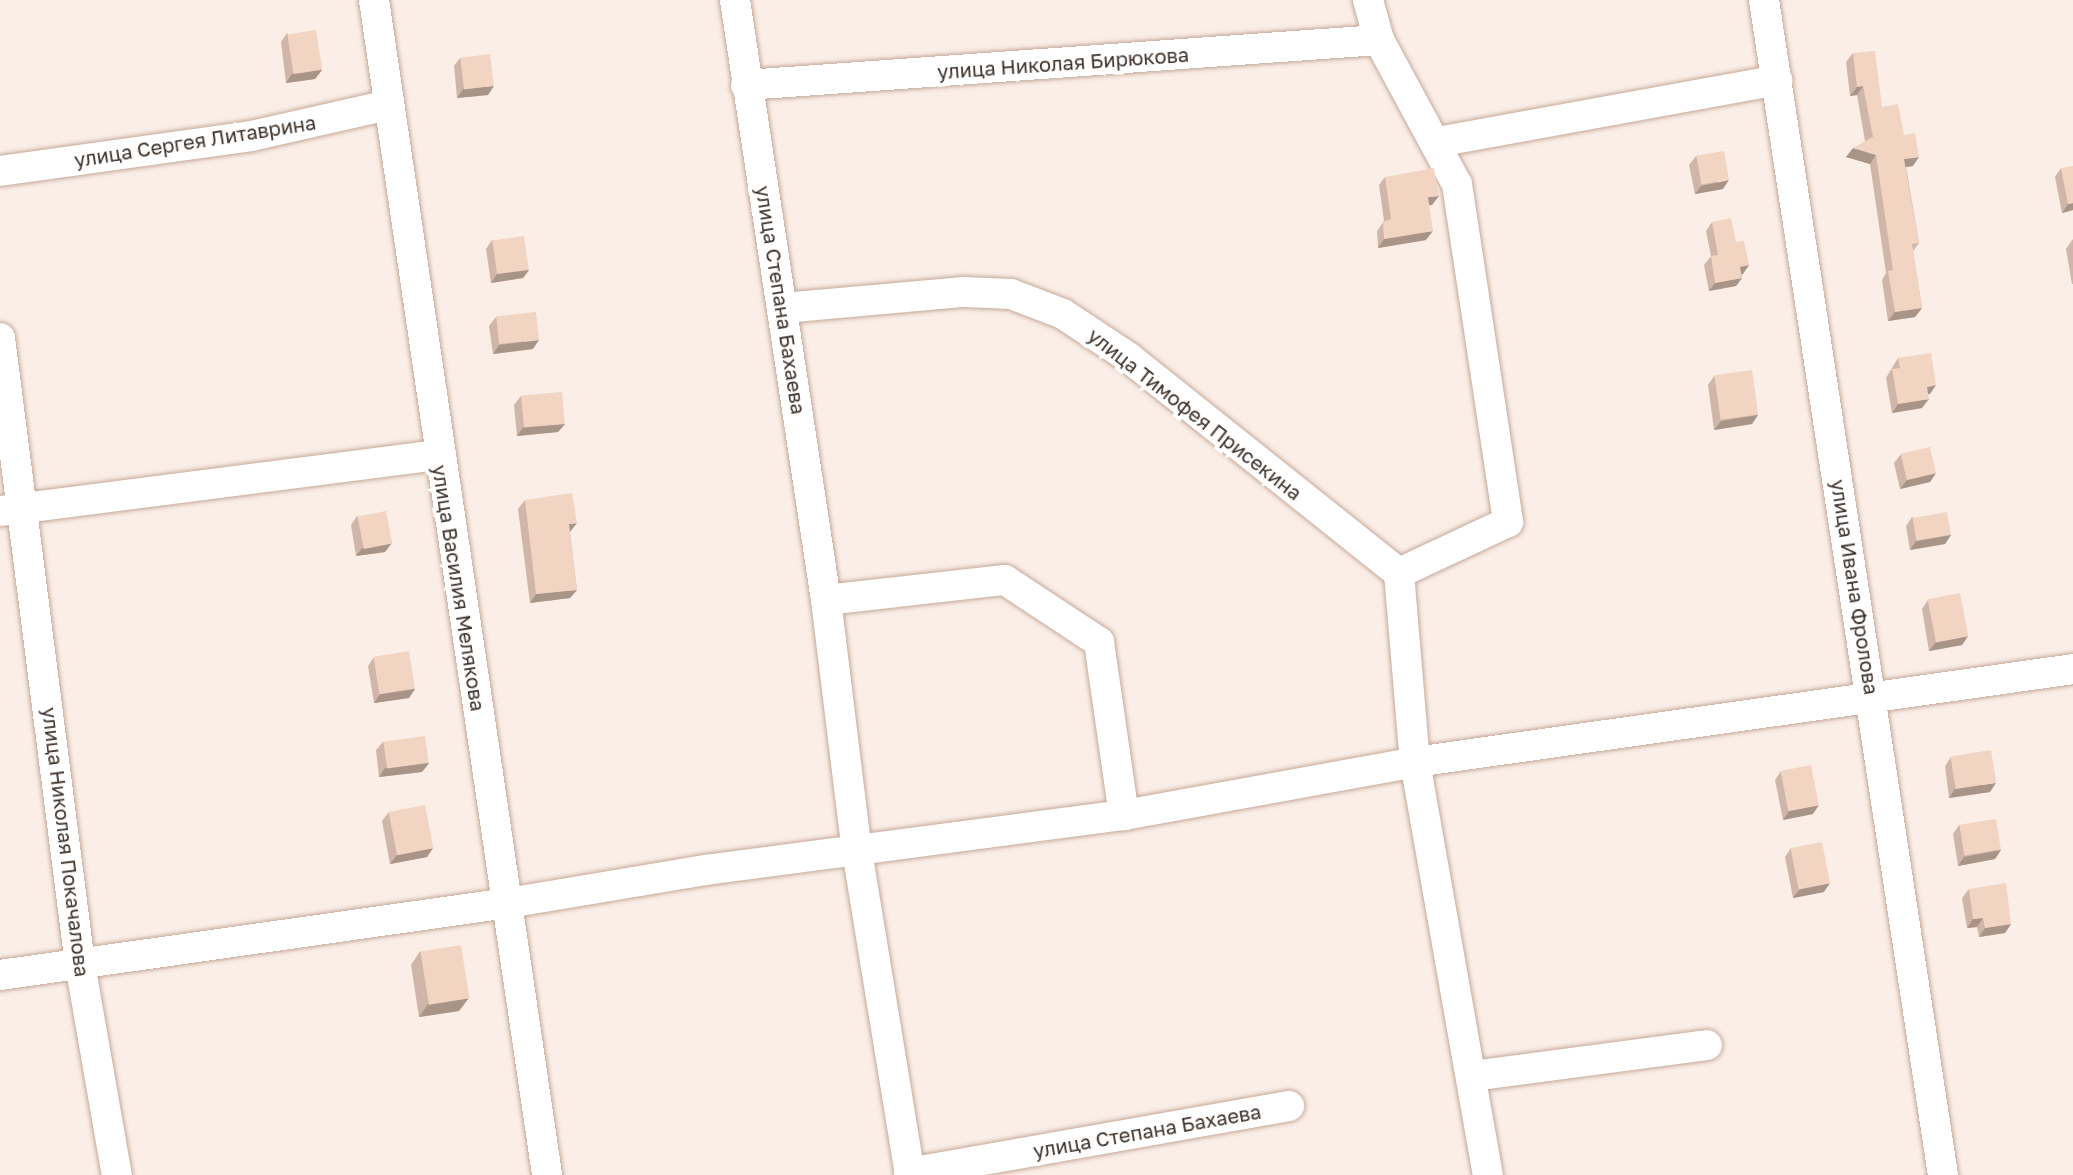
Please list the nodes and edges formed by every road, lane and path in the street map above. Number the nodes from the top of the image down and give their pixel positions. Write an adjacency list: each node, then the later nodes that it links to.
1 (374, 0): 8 (street, улица Василия Мелякова)
2 (735, 0): 7 (street, улица Степана Бахаева)
3 (1368, 0): 5 (street)
4 (1764, 0): 6 (street, улица Ивана Фролова)
5 (1379, 40): 7 (street, улица Николая Бирюкова); 9 (street)
6 (1777, 80): 9 (street); 18 (street, улица Ивана Фролова)
7 (746, 85): 11 (street, улица Степана Бахаева)
8 (389, 105): 10 (street, улица Сергея Литаврина); 13 (street, улица Василия Мелякова)
9 (1437, 142): 15 (street)
10 (0, 171)
11 (783, 308): 15 (street, улица Тимофея Присекина); 16 (street, улица Степана Бахаева)
12 (0, 338): 14 (street)
13 (439, 455): 14 (street); 22 (street, улица Василия Мелякова)
14 (12, 509): 23 (street, улица Николая Покачалова)
15 (1399, 573): 19 (street)
16 (826, 600): 20 (street); 21 (street, улица Степана Бахаева)
17 (2073, 669): 18 (street)
18 (1872, 700): 19 (street); 32 (street, улица Ивана Фролова)
19 (1415, 762): 20 (street); 26 (street)
20 (1124, 815): 21 (street)
21 (857, 851): 22 (street); 28 (street, улица Степана Бахаева)
22 (508, 903): 23 (street); 30 (street, улица Василия Мелякова)
23 (80, 964): 24 (street); 29 (street, улица Николая Покачалова)
24 (0, 975)
25 (1707, 1045): 26 (street)
26 (1473, 1076): 31 (street)
27 (1289, 1106): 28 (street, улица Степана Бахаева)
28 (909, 1174)
29 (117, 1175)
30 (547, 1175)
31 (1488, 1175)
32 (1943, 1175)

